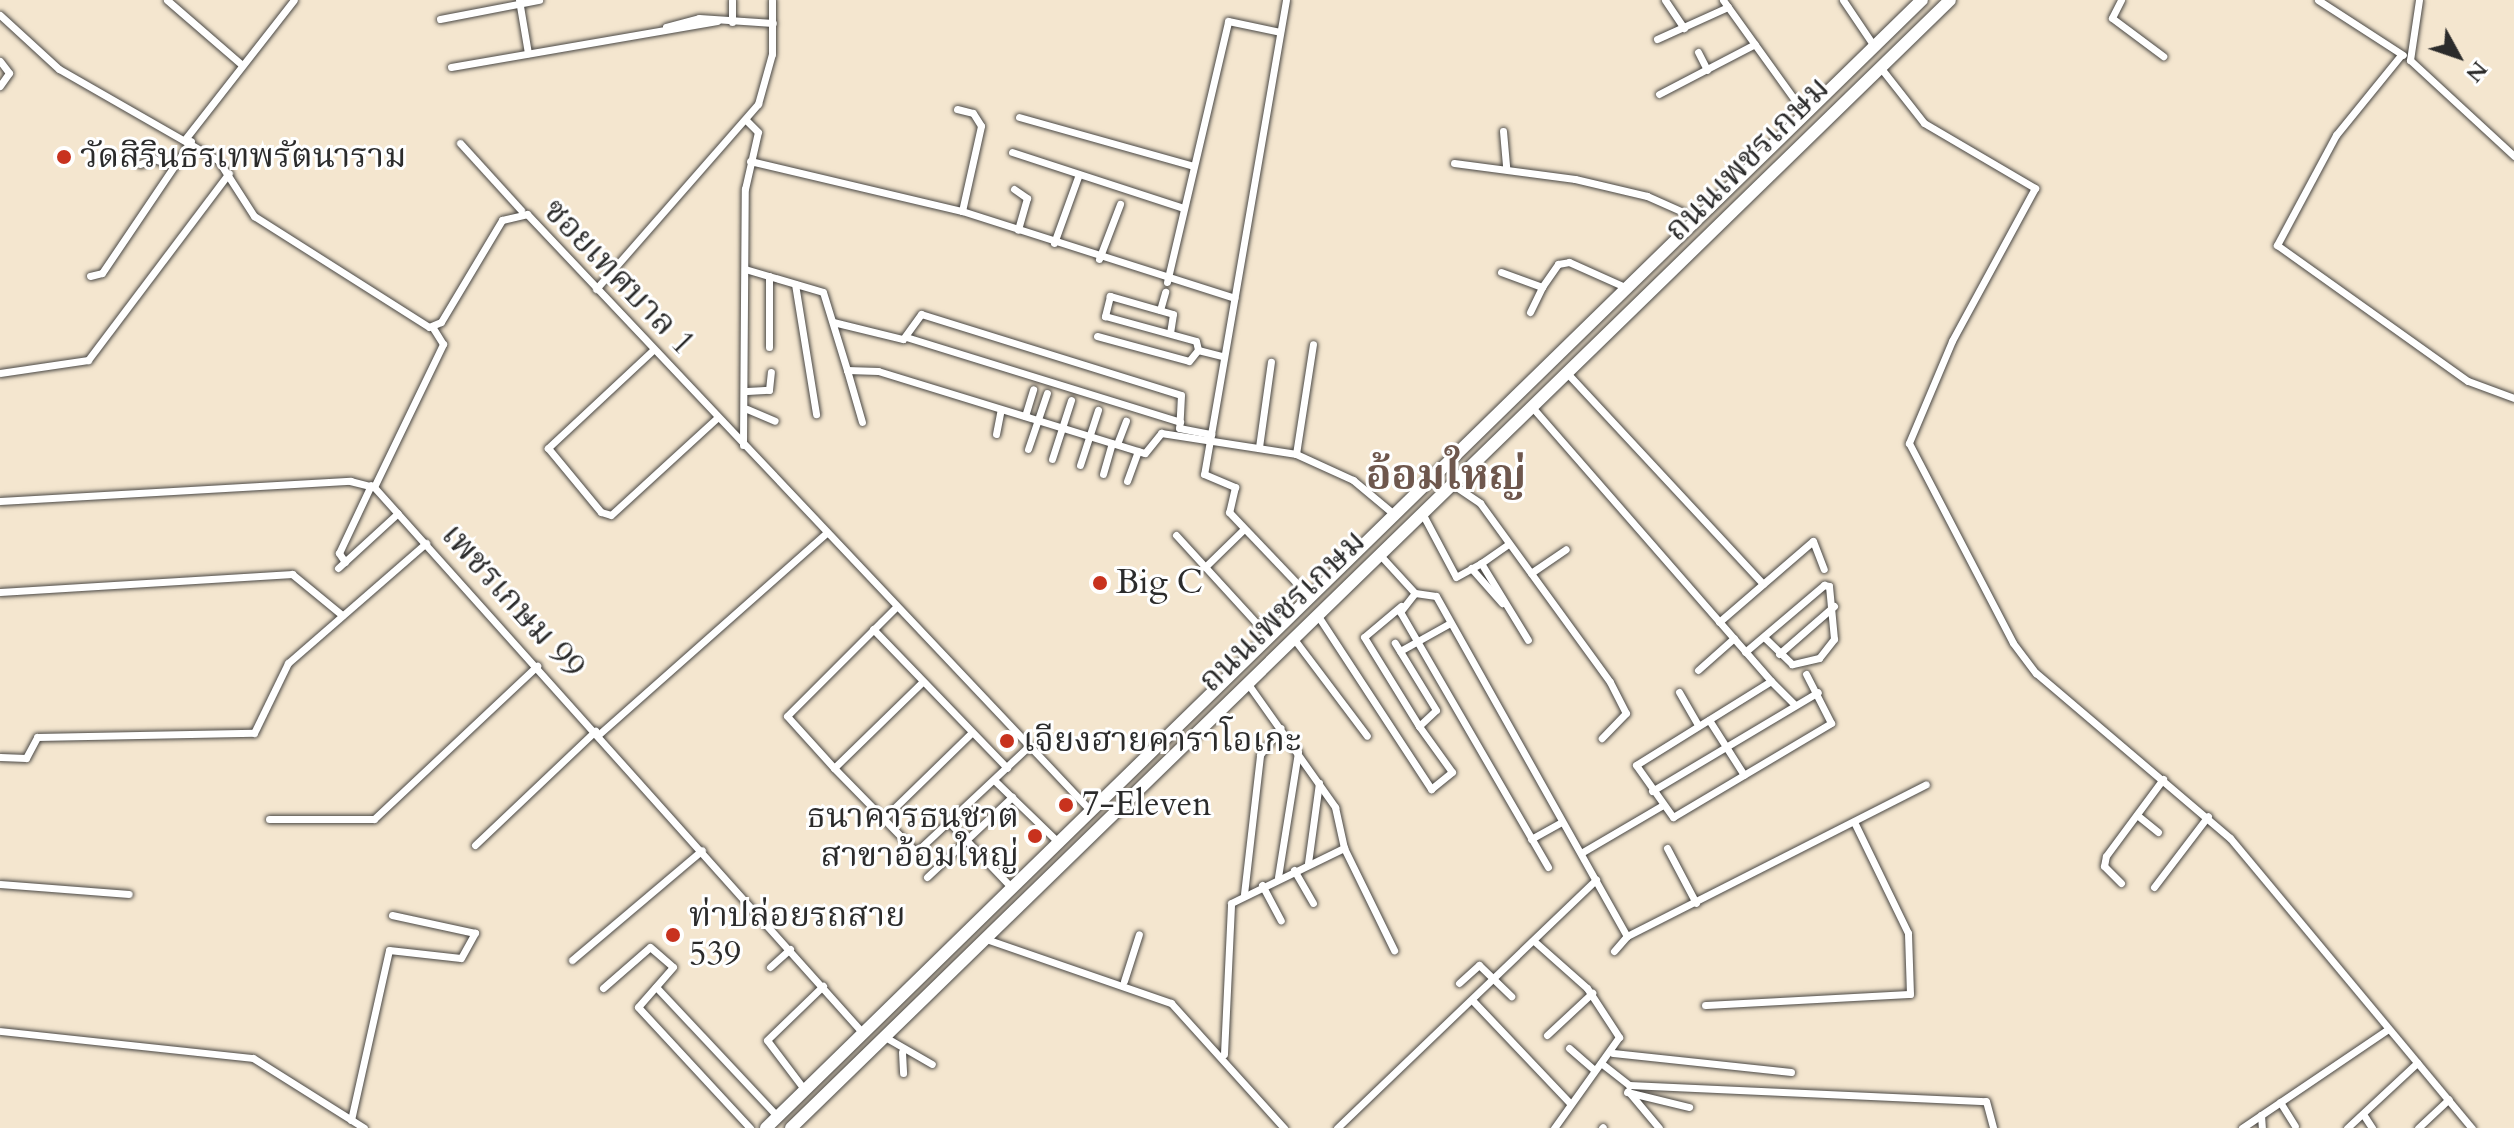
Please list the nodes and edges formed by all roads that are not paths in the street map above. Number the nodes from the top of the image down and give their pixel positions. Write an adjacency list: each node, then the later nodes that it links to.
1 (167, 0): 32 (street)
2 (294, 0): 32 (street)
3 (539, 0): 15 (street)
4 (732, 0): 19 (street)
5 (772, 0): 20 (street)
6 (1286, 0): 23 (street)
7 (1665, 0): 22 (street)
8 (1843, 0): 25 (street)
9 (1922, 0): 25 (main road, ถนนเพชรเกษม)
10 (1930, 0): 25 (main road)
11 (1950, 0): 34 (main road, ถนนเพชรเกษม)
12 (2121, 0): 29 (street)
13 (2318, 0): 30 (street)
14 (2419, 0): 30 (street)
15 (519, 2): 18 (street); 28 (street)
16 (1726, 4): 22 (street); 26 (street)
17 (0, 15): 21 (street)
18 (440, 19)
19 (732, 22): 20 (street); 28 (street)
20 (773, 23): 41 (street)
21 (3, 26): 43 (street)
22 (1684, 28): 24 (street)
23 (1280, 32): 51 (street); 74 (street)
24 (1657, 39)
25 (1879, 42): 39 (main road, ถนนเพชรเกษม)
26 (1755, 44): 35 (street); 39 (street)
27 (1698, 52): 35 (street)
28 (528, 53): 33 (street)
29 (2163, 56)
30 (2405, 56): 46 (street); 95 (street)
31 (0, 61): 36 (street)
32 (241, 64): 43 (street)
33 (451, 67)
34 (1880, 67): 91 (main road, ถนนเพชรเกษม); 190 (street)
35 (1707, 70): 37 (street)
36 (0, 86)
37 (1659, 94)
38 (957, 109): 59 (street)
39 (1805, 114): 60 (main road, ถนนเพชรเกษม)
40 (1019, 117): 51 (street)
41 (746, 120): 47 (street); 72 (street)
42 (1503, 131): 52 (street)
43 (189, 140): 50 (street); 53 (street)
44 (460, 143): 58 (street)
45 (1012, 152): 54 (street)
46 (2514, 156)
47 (750, 161): 59 (street); 64 (street)
48 (1454, 163): 52 (street)
49 (140, 164): 50 (street)
50 (174, 166): 66 (street)
51 (1193, 166): 57 (street)
52 (1506, 169): 60 (street)
53 (229, 173): 78 (street); 90 (street)
54 (1079, 174): 57 (street); 62 (street)
55 (1014, 189): 61 (street)
56 (1120, 204): 63 (street)
57 (1183, 208): 68 (street)
58 (521, 210): 72 (street, ซอยเทศบาล 1); 78 (street, ซอยเทศบาล 1)
59 (962, 211): 61 (street)
60 (1699, 219): 71 (main road, ถนนเพชรเกษม)
61 (1018, 230): 62 (street)
62 (1054, 243): 63 (street)
63 (1099, 259): 68 (street)
64 (745, 269): 67 (street); 93 (street)
65 (1505, 272): 70 (street)
66 (90, 276)
67 (769, 276): 69 (street); 83 (street)
68 (1167, 282): 74 (street)
69 (795, 284): 77 (street); 101 (street)
70 (1542, 287): 71 (street); 76 (street)
71 (1627, 288): 128 (main road, ถนนเพชรเกษม)
72 (596, 289): 84 (street, ซอยเทศบาล 1)
73 (1165, 292): 75 (street)
74 (1234, 298): 86 (street)
75 (1160, 310): 79 (street); 79 (street)
76 (1530, 312)
77 (833, 322): 81 (street); 88 (street)
78 (433, 328): 124 (street)
79 (1170, 333): 85 (street)
80 (1097, 336): 85 (street)
81 (906, 337): 108 (street); 108 (street)
82 (1313, 344): 118 (street)
83 (769, 347)
84 (653, 350): 103 (street, ซอยเทศบาล 1); 103 (street)
85 (1198, 350): 86 (street)
86 (1222, 356): 112 (street)
87 (1271, 362): 115 (street)
88 (847, 370): 99 (street); 107 (street)
89 (771, 372): 93 (street)
90 (0, 373)
91 (1567, 373): 97 (main road, ถนนเพชรเกษม); 143 (street)
92 (1033, 389): 102 (street)
93 (747, 391): 98 (street)
94 (1047, 393): 104 (street)
95 (2514, 398)
96 (1071, 400): 109 (street)
97 (1532, 407): 123 (main road, ถนนเพชรเกษม); 153 (street)
98 (747, 409): 105 (street); 114 (street)
99 (1001, 409): 102 (street); 110 (street)
100 (1098, 410): 111 (street)
101 (816, 414)
102 (1025, 416): 104 (street)
103 (717, 418): 114 (street, ซอยเทศบาล 1)
104 (1038, 420): 109 (street); 116 (street)
105 (775, 421)
106 (1126, 421): 113 (street)
107 (862, 422)
108 (1180, 422): 112 (street)
109 (1062, 427): 111 (street); 119 (street)
110 (996, 434)
111 (1089, 436): 113 (street); 120 (street)
112 (1211, 436): 115 (street); 117 (street); 129 (street)
113 (1115, 444): 117 (street); 121 (street)
114 (743, 445): 130 (street, ซอยเทศบาล 1)
115 (1259, 447): 118 (street)
116 (1028, 449)
117 (1138, 451): 122 (street)
118 (1296, 454): 128 (street)
119 (1052, 459)
120 (1080, 465)
121 (1103, 474)
122 (1127, 481)
123 (1452, 484): 127 (main road, ถนนเพชรเกษม); 133 (street)
124 (372, 486): 125 (street); 126 (street, เพชรเกษม 99); 136 (street)
125 (0, 501)
126 (398, 513): 132 (street, เพชรเกษม 99); 136 (street)
127 (1422, 513): 135 (main road, ถนนเพชรเกษม); 140 (street)
128 (1395, 515): 146 (main road, ถนนเพชรเกษม)
129 (1244, 529): 138 (street); 146 (street)
130 (826, 533): 150 (street, ซอยเทศบาล 1); 180 (street)
131 (1176, 535): 138 (street)
132 (426, 543): 151 (street); 166 (street, เพชรเกษม 99)
133 (1507, 545): 137 (street); 142 (street)
134 (1566, 549): 142 (street)
135 (1380, 555): 145 (street); 152 (main road, ถนนเพชรเกษม)
136 (345, 562): 139 (street)
137 (1481, 563): 140 (street); 147 (street)
138 (1205, 567): 156 (street)
139 (338, 568)
140 (1471, 568): 147 (street)
141 (1824, 569): 143 (street)
142 (1531, 573): 182 (street)
143 (1763, 584): 153 (street)
144 (0, 592): 151 (street)
145 (1415, 593): 148 (street); 154 (street)
146 (1310, 597): 156 (main road, ถนนเพชรเกษม)
147 (1502, 603): 161 (street)
148 (1401, 606): 160 (street); 177 (street)
149 (1834, 606): 157 (street); 165 (street); 165 (street)
150 (896, 607): 155 (street); 183 (street, ซอยเทศบาล 1)
151 (342, 615): 186 (street)
152 (1318, 616): 159 (main road, ถนนเพชรเกษม); 177 (street)
153 (1719, 622): 158 (street)
154 (1450, 623): 160 (street); 202 (street)
155 (873, 629): 169 (street); 187 (street)
156 (1269, 637): 197 (main road, ถนนเพชรเกษม)
157 (1764, 637): 164 (street); 165 (street)
158 (1734, 638): 164 (street); 167 (street)
159 (1294, 639): 171 (main road, ถนนเพชรเกษม); 181 (street)
160 (1418, 640): 163 (street); 206 (street)
161 (1528, 640)
162 (1395, 643): 163 (street)
163 (1400, 651): 177 (street)
164 (1745, 652): 170 (street)
165 (1779, 654)
166 (537, 666): 180 (street, เพชรเกษม 99); 200 (street)
167 (1698, 670)
168 (1806, 674): 173 (street)
169 (923, 681): 179 (street); 187 (street)
170 (1771, 681): 174 (street); 175 (street)
171 (1248, 684): 178 (street); 233 (main road, ถนนเพชรเกษม)
172 (1679, 692): 176 (street)
173 (1818, 692): 174 (street); 189 (street)
174 (1795, 705): 184 (street)
175 (1709, 720): 176 (street); 184 (street)
176 (1698, 725): 194 (street)
177 (1419, 726)
178 (1280, 728): 185 (street); 226 (street)
179 (972, 732): 188 (street); 201 (street)
180 (597, 733): 209 (street); 212 (street, เพชรเกษม 99)
181 (1367, 736)
182 (1602, 738)
183 (1028, 747): 188 (street); 197 (street, ซอยเทศบาล 1)
184 (1726, 747): 189 (street); 194 (street)
185 (1298, 752): 192 (street); 218 (street)
186 (0, 757)
187 (834, 768): 201 (street)
188 (1007, 768): 191 (street)
189 (1744, 775): 196 (street)
190 (2163, 779): 198 (street); 199 (street)
191 (994, 780): 195 (street); 204 (street)
192 (1319, 783): 210 (street); 214 (street)
193 (1926, 784): 203 (street)
194 (1652, 791): 196 (street)
195 (1012, 797): 207 (street); 208 (street)
196 (1661, 806): 213 (street)
197 (1091, 811): 208 (main road, ถนนเพชรเกษม)
198 (2137, 815): 205 (street); 220 (street)
199 (2208, 816): 223 (street); 250 (street)
200 (269, 819)
201 (883, 819): 204 (street)
202 (1562, 822): 206 (street); 213 (street)
203 (1854, 822): 228 (street); 249 (street)
204 (950, 823): 207 (street)
205 (2158, 832)
206 (1531, 839): 215 (street)
207 (967, 841): 217 (street); 224 (street)
208 (1059, 843): 224 (main road, ถนนเพชรเกษม)
209 (475, 845)
210 (1344, 848): 214 (street); 236 (street)
211 (1667, 848): 228 (street)
212 (702, 850): 235 (street, เพชรเกษม 99); 238 (street)
213 (1581, 853): 219 (street)
214 (1308, 863): 216 (street)
215 (1548, 867)
216 (1294, 870): 218 (street); 227 (street)
217 (927, 877)
218 (1278, 877): 222 (street)
219 (1596, 880): 232 (street); 234 (street)
220 (2121, 883)
221 (0, 884): 225 (street)
222 (1262, 885): 226 (street); 230 (street)
223 (2154, 887)
224 (1012, 888): 252 (main road, ถนนเพชรเกษม)
225 (129, 894)
226 (1244, 894): 260 (street)
227 (1313, 903)
228 (1696, 903): 232 (street)
229 (392, 915): 277 (street)
230 (1281, 920)
231 (1139, 934): 240 (street)
232 (1627, 936): 237 (street)
233 (986, 939): 240 (street); 254 (main road, ถนนเพชรเกษม)
234 (1534, 941): 241 (street); 246 (street)
235 (790, 949): 239 (street); 243 (street, เพชรเกษม 99)
236 (1394, 950)
237 (1614, 951)
238 (572, 960)
239 (770, 967)
240 (1124, 981): 260 (street)
241 (1496, 981): 242 (street); 247 (street); 248 (street)
242 (1459, 983)
243 (823, 986): 252 (street, เพชรเกษม 99); 268 (street)
244 (656, 987): 245 (street); 276 (street); 281 (street)
245 (603, 988)
246 (1592, 993): 253 (street); 259 (street)
247 (1511, 996)
248 (1474, 1002): 271 (street); 285 (street)
249 (1705, 1005)
250 (2388, 1029): 263 (street); 272 (street)
251 (0, 1031): 277 (street)
252 (862, 1032): 255 (main road, ถนนเพชรเกษม); 257 (main road)
253 (1547, 1035)
254 (885, 1037): 257 (main road, ถนนเพชรเกษม); 258 (street)
255 (847, 1048): 261 (main road); 268 (main road, ถนนเพชรเกษม)
256 (1569, 1048): 265 (street)
257 (870, 1052): 261 (main road, ถนนเพชรเกษม)
258 (902, 1052): 264 (street); 267 (street)
259 (1613, 1053): 262 (street); 266 (street)
260 (1224, 1055): 284 (street)
261 (860, 1062): 283 (main road, ถนนเพชรเกษม)
262 (1601, 1063): 265 (street); 269 (street)
263 (2417, 1063): 270 (street); 274 (street)
264 (932, 1064)
265 (1594, 1070): 271 (street)
266 (1791, 1072)
267 (903, 1073)
268 (804, 1089): 276 (main road, ถนนเพชรเกษม)
269 (1628, 1089): 273 (street); 287 (street); 288 (street)
270 (2449, 1099): 279 (street); 293 (street)
271 (1569, 1102): 286 (street)
272 (2280, 1102): 275 (street); 278 (street)
273 (1689, 1107)
274 (2363, 1114): 291 (street); 292 (street)
275 (2261, 1115): 289 (street); 290 (street)
276 (777, 1116): 282 (main road, ถนนเพชรเกษม)
277 (351, 1120): 280 (street)
278 (2295, 1126)
279 (2466, 1126)
280 (364, 1128)
281 (750, 1128)
282 (766, 1128)
283 (791, 1128)
284 (1284, 1128)
285 (1337, 1128)
286 (1554, 1128)
287 (1659, 1128)
288 (1993, 1128)
289 (2242, 1128)
290 (2262, 1128)
291 (2347, 1128)
292 (2372, 1128)
293 (2418, 1128)

